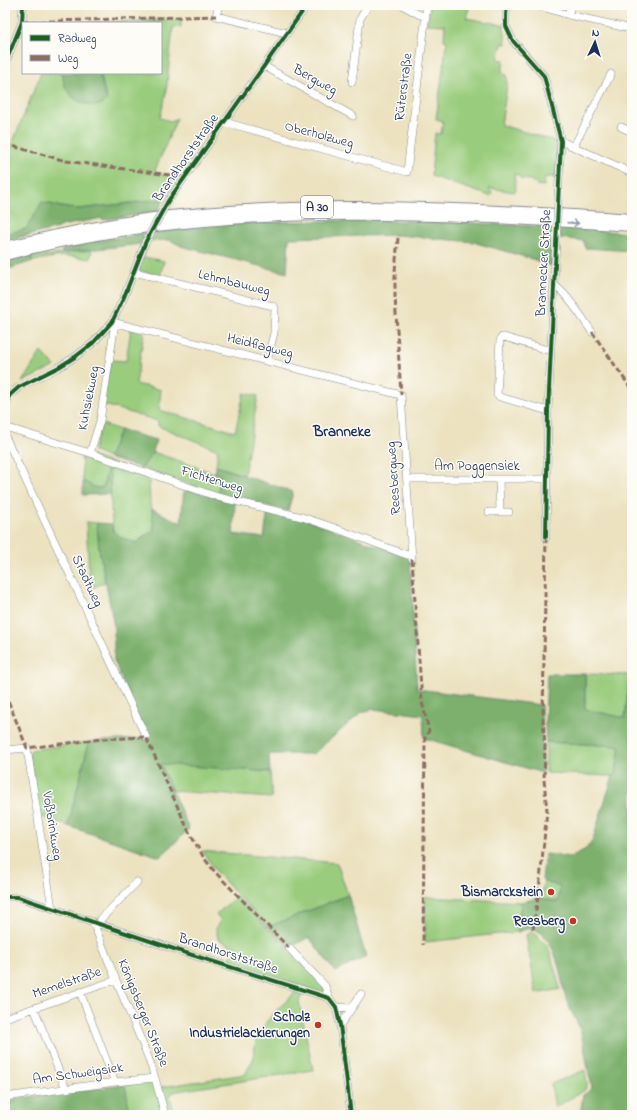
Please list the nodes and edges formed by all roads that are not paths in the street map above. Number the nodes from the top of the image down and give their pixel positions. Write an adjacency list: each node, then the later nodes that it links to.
1 (23, 5): 14 (street)
2 (219, 5): 13 (street)
3 (307, 5): 13 (street, Brandhorststraße)
4 (368, 5): 17 (street)
5 (402, 5): 11 (street)
6 (427, 5): 11 (street, Rüterstraße)
7 (507, 5): 22 (street, Brannecker Straße)
8 (536, 5): 10 (street)
9 (570, 5): 10 (street)
10 (569, 15): 12 (street)
11 (426, 17): 24 (street, Rüterstraße)
12 (632, 29)
13 (287, 33): 15 (street, Brandhorststraße)
14 (5, 64)
15 (264, 66): 18 (street, Bergweg); 19 (street, Brandhorststraße)
16 (611, 74): 23 (street)
17 (352, 82)
18 (352, 116)
19 (224, 122): 24 (street, Oberholzweg); 30 (street, Brandhorststraße, bridge)
20 (620, 127): 21 (street)
21 (632, 132)
22 (561, 141): 23 (street); 31 (street, Brannecker Straße, bridge)
23 (574, 146): 25 (street)
24 (407, 172)
25 (632, 173)
26 (632, 219): 28 (highway, A 30)
27 (632, 226): 29 (highway, A 30, one-way to 27)
28 (5, 247)
29 (5, 254)
30 (134, 272): 32 (street, Brandhorststraße); 35 (street, Lehmbauweg)
31 (554, 285): 33 (street); 34 (street, Brannecker Straße)
32 (113, 323): 35 (street, Heidflagweg); 37 (street, Brandhorststraße); 41 (street, Kuhsiekweg)
33 (592, 332)
34 (551, 351): 38 (street, Brannecker Straße); 38 (street)
35 (267, 361): 36 (street, Heidflagweg)
36 (401, 395): 42 (street, Reesbergweg)
37 (5, 404)
38 (548, 411): 44 (street, Brannecker Straße)
39 (5, 427): 41 (street, Fichtenweg)
40 (5, 436): 50 (street, Stadtweg)
41 (90, 453): 49 (street, Fichtenweg)
42 (408, 479): 43 (street, Am Poggensiek); 49 (street, Reesbergweg)
43 (499, 479): 44 (street, Am Poggensiek); 46 (street)
44 (547, 479): 48 (street, Brannecker Straße)
45 (489, 512): 46 (street)
46 (500, 512): 47 (street)
47 (509, 512)
48 (546, 537)
49 (412, 556)
50 (146, 737)
51 (5, 750): 54 (street, Voßbrinkweg)
52 (137, 882): 55 (street)
53 (5, 897): 54 (street, Brandhorststraße)
54 (52, 908): 55 (street, Brandhorststraße)
55 (96, 923): 57 (street, Königsberger Straße); 60 (street, Brandhorststraße)
56 (289, 948): 60 (street)
57 (116, 980): 58 (street, Memelstraße); 66 (street, Königsberger Straße)
58 (80, 992): 62 (street, Memelstraße); 67 (street)
59 (361, 994): 63 (street)
60 (329, 998): 61 (street)
61 (336, 1007): 63 (street); 65 (street)
62 (34, 1008): 64 (street, Memelstraße); 68 (street)
63 (352, 1008): 65 (street)
64 (5, 1018)
65 (340, 1025): 71 (street)
66 (155, 1078): 67 (street, Am Schweigsiek); 70 (street, Königsberger Straße)
67 (115, 1082): 68 (street, Am Schweigsiek)
68 (66, 1089): 69 (street, Am Schweigsiek)
69 (5, 1098)
70 (165, 1115)
71 (351, 1115)

